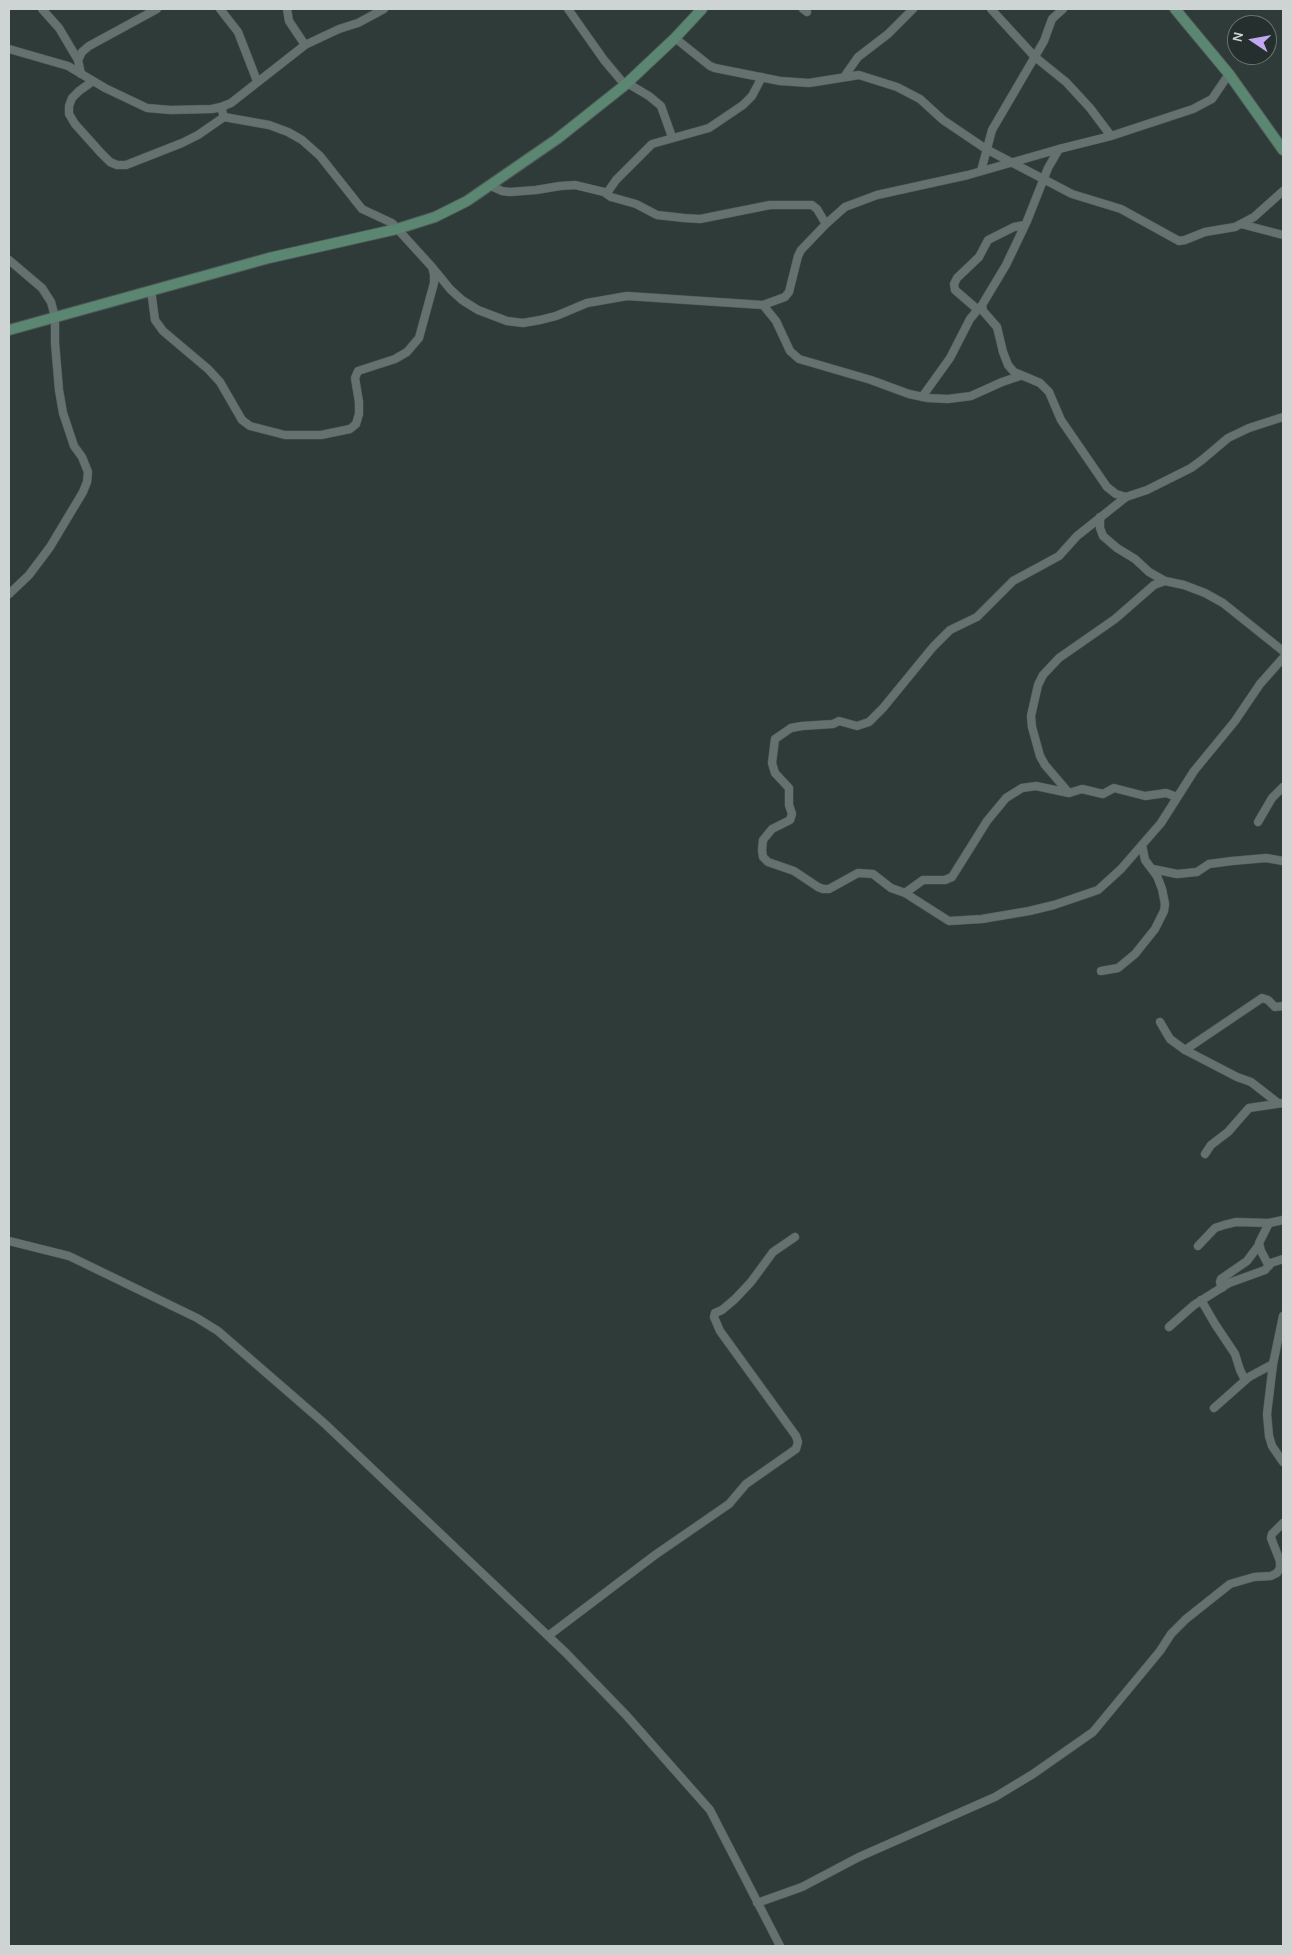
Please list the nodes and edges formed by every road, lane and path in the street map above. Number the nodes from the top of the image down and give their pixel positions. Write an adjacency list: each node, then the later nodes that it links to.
1 (42, 9): 16 (street)
2 (157, 9): 16 (street)
3 (220, 9): 22 (street)
4 (287, 9): 13 (street)
5 (384, 9): 13 (street)
6 (568, 9): 23 (street)
7 (702, 9): 12 (street)
8 (913, 9): 20 (street)
9 (991, 9): 15 (street)
10 (1062, 9): 15 (street)
11 (1175, 9): 18 (street)
12 (675, 38): 19 (street); 23 (street)
13 (305, 45): 22 (street)
14 (9, 49): 17 (street)
15 (1035, 56): 26 (street); 28 (street)
16 (78, 60): 17 (street)
17 (81, 74): 21 (street)
18 (1229, 74): 26 (street); 30 (street)
19 (762, 77): 20 (street); 27 (street)
20 (844, 77): 28 (street)
21 (93, 81): 24 (street); 25 (street)
22 (257, 81): 24 (street)
23 (626, 84): 27 (street); 34 (street)
24 (221, 108): 25 (street)
25 (224, 116): 40 (street)
26 (1112, 136): 29 (street)
27 (672, 138): 36 (street)
28 (986, 149): 31 (street); 32 (street)
29 (1058, 149): 31 (street); 33 (street)
30 (1283, 150)
31 (1013, 162): 32 (street); 33 (street)
32 (981, 171): 37 (street)
33 (1044, 179): 38 (street); 39 (street)
34 (491, 186): 36 (street); 40 (street)
35 (1283, 191): 38 (street)
36 (606, 193): 37 (street)
37 (826, 224): 45 (street)
38 (1242, 224): 41 (street)
39 (1025, 225): 46 (street); 46 (street)
40 (397, 229): 43 (street); 44 (street)
41 (1283, 235)
42 (9, 260): 47 (street)
43 (432, 268): 44 (street); 45 (street)
44 (151, 290): 47 (street)
45 (763, 305): 50 (street)
46 (979, 307): 49 (street); 50 (street)
47 (55, 317): 48 (street); 55 (street)
48 (9, 330)
49 (1020, 376): 50 (street); 52 (street)
50 (922, 396)
51 (1283, 417): 52 (street)
52 (1126, 497): 53 (street)
53 (1100, 517): 54 (street); 65 (street)
54 (1165, 581): 56 (street); 59 (street)
55 (9, 594)
56 (1283, 651)
57 (1283, 658): 60 (street)
58 (1283, 787): 61 (street)
59 (1069, 793): 60 (street); 65 (street)
60 (1177, 797): 62 (street)
61 (1258, 822)
62 (1142, 845): 64 (street); 65 (street)
63 (1283, 861): 64 (street)
64 (1153, 869): 66 (street)
65 (905, 893)
66 (1101, 971)
67 (1283, 1006): 69 (street)
68 (1160, 1022): 69 (street)
69 (1185, 1050): 70 (street)
70 (1280, 1103): 71 (street)
71 (1205, 1154)
72 (1283, 1220): 73 (street)
73 (1268, 1223): 76 (street); 77 (street)
74 (795, 1237): 89 (street)
75 (9, 1241): 89 (street)
76 (1259, 1245): 79 (street); 80 (street)
77 (1198, 1246)
78 (1283, 1259): 79 (street)
79 (1269, 1266): 80 (street)
80 (1222, 1288): 81 (street)
81 (1201, 1300): 83 (street); 85 (street)
82 (1283, 1316): 84 (street)
83 (1169, 1327)
84 (1273, 1364): 85 (street); 87 (street)
85 (1245, 1380): 86 (street)
86 (1214, 1408)
87 (1283, 1462)
88 (1283, 1523): 90 (street)
89 (548, 1636): 90 (street)
90 (757, 1903): 91 (street)
91 (780, 1946)

